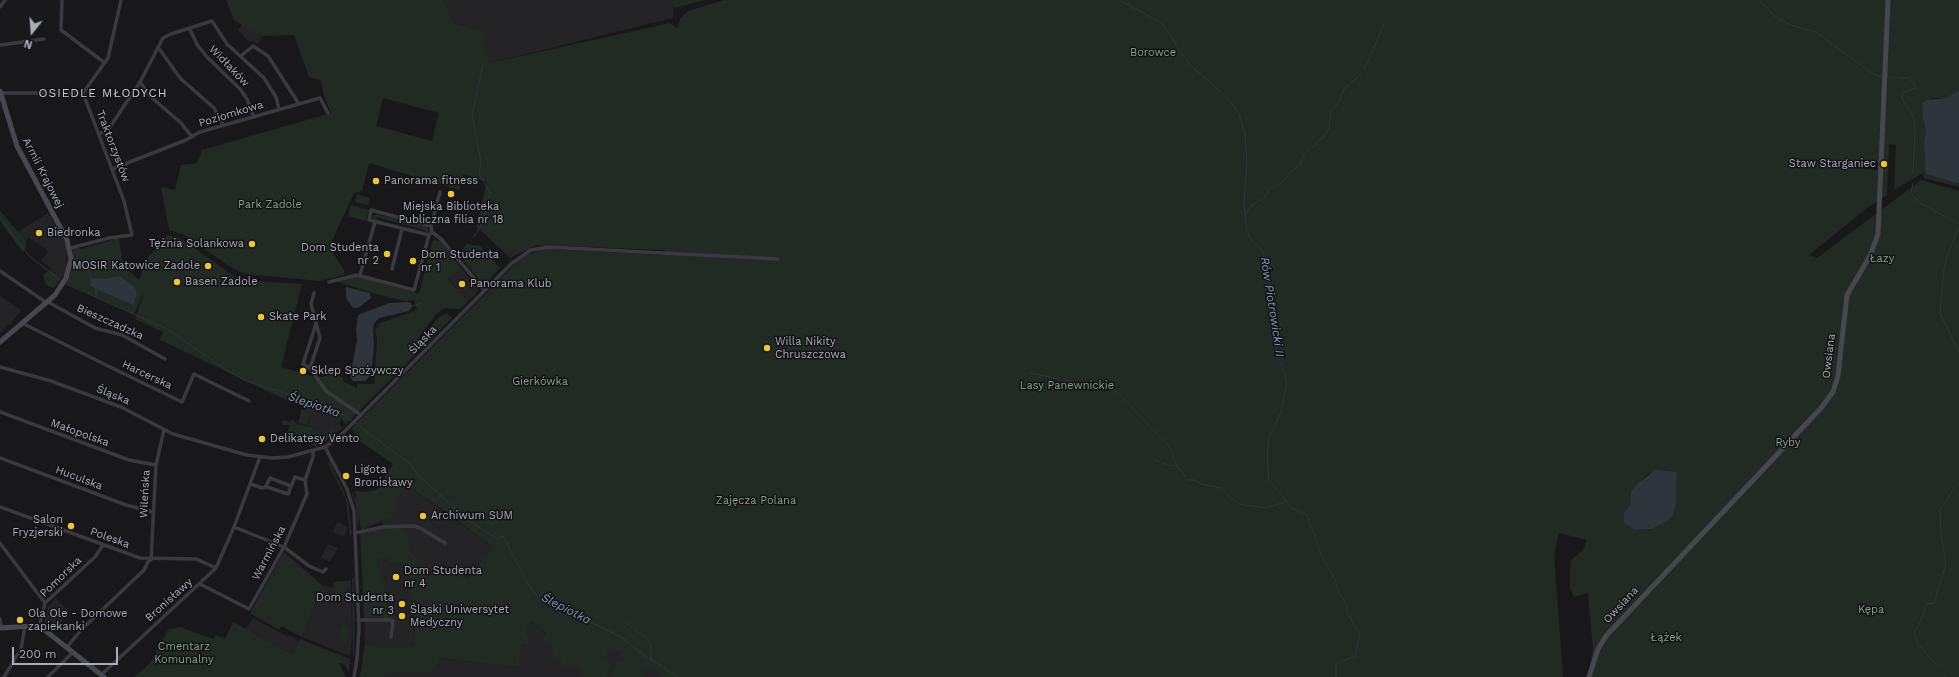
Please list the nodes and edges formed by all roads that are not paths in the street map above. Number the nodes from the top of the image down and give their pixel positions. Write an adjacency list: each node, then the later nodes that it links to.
1 (62, 0): 11 (street)
2 (121, 0): 11 (street)
3 (1888, 0): 82 (street, Owsiana)
4 (3, 2): 5 (street)
5 (0, 7)
6 (189, 28): 9 (street); 10 (street); 18 (street, Widłaków)
7 (44, 39): 8 (street)
8 (0, 45)
9 (158, 47): 12 (street); 19 (street)
10 (242, 56): 15 (street); 16 (street)
11 (105, 62): 13 (street)
12 (140, 82): 20 (street); 21 (street)
13 (84, 93): 14 (street); 20 (street, Traktorzystów)
14 (0, 94): 29 (street, Armii Krajowej)
15 (299, 104): 16 (street, Poziomkowa); 17 (street, Poziomkowa)
16 (279, 109): 18 (street, Poziomkowa)
17 (328, 113)
18 (254, 117): 19 (street, Poziomkowa)
19 (223, 125): 21 (street, Poziomkowa)
20 (99, 134): 22 (street, Traktorzystów)
21 (192, 137): 22 (street, Poziomkowa)
22 (112, 169): 29 (street, Traktorzystów)
23 (440, 192): 25 (street)
24 (375, 222): 25 (street); 26 (street); 33 (street)
25 (431, 226): 27 (street)
26 (402, 229): 28 (street); 31 (street)
27 (432, 232): 28 (street); 35 (street)
28 (428, 235): 33 (street)
29 (70, 248): 37 (street)
30 (778, 259): 35 (street, Śląska)
31 (392, 269)
32 (0, 271): 37 (street, Bieszczadzka)
33 (359, 275): 34 (street)
34 (329, 282)
35 (484, 290): 46 (street, Śląska)
36 (314, 293): 39 (street)
37 (48, 303): 38 (street); 41 (street, Bieszczadzka)
38 (22, 323): 40 (street); 44 (street, Harcerska)
39 (316, 324): 43 (street); 43 (street)
40 (0, 342)
41 (165, 359)
42 (0, 367): 47 (street, Śląska)
43 (310, 368): 46 (street)
44 (249, 401)
45 (0, 412): 52 (street, Małopolska)
46 (361, 415): 48 (street, Śląska)
47 (164, 430): 50 (street, Śląska); 52 (street, Wileńska)
48 (325, 447): 49 (street, Śląska); 60 (street)
49 (313, 451): 50 (street, Śląska); 53 (street, Warmińska)
50 (260, 457): 54 (street, Bronisławy)
51 (0, 458): 58 (street, Huculska)
52 (156, 465): 58 (street, Wileńska)
53 (305, 480): 56 (street); 64 (street, Warmińska)
54 (251, 484): 55 (street); 59 (street, Bronisławy)
55 (266, 486): 56 (street); 56 (street)
56 (291, 486)
57 (0, 507): 63 (street, Poleska)
58 (153, 512): 65 (street, Wileńska)
59 (234, 527): 64 (street); 66 (street, Bronisławy)
60 (355, 533): 62 (street); 71 (street)
61 (0, 543): 69 (street)
62 (445, 543)
63 (103, 545): 65 (street, Poleska); 69 (street, Pomorska)
64 (284, 548): 67 (street); 68 (street, Warmińska)
65 (150, 560): 66 (street, Poleska); 76 (street)
66 (216, 568): 68 (street, Bronisławy)
67 (326, 569)
68 (200, 584): 78 (street, Bronisławy)
69 (46, 603): 73 (street, Pomorska)
70 (0, 619): 74 (street)
71 (358, 620): 75 (street); 81 (street)
72 (25, 626): 73 (street); 74 (street); 79 (street)
73 (39, 627): 76 (street)
74 (1, 628)
75 (391, 637)
76 (67, 647): 77 (street)
77 (73, 652): 78 (street); 80 (street)
78 (102, 676)
79 (4, 677)
80 (48, 677)
81 (354, 677)
82 (1589, 677)

